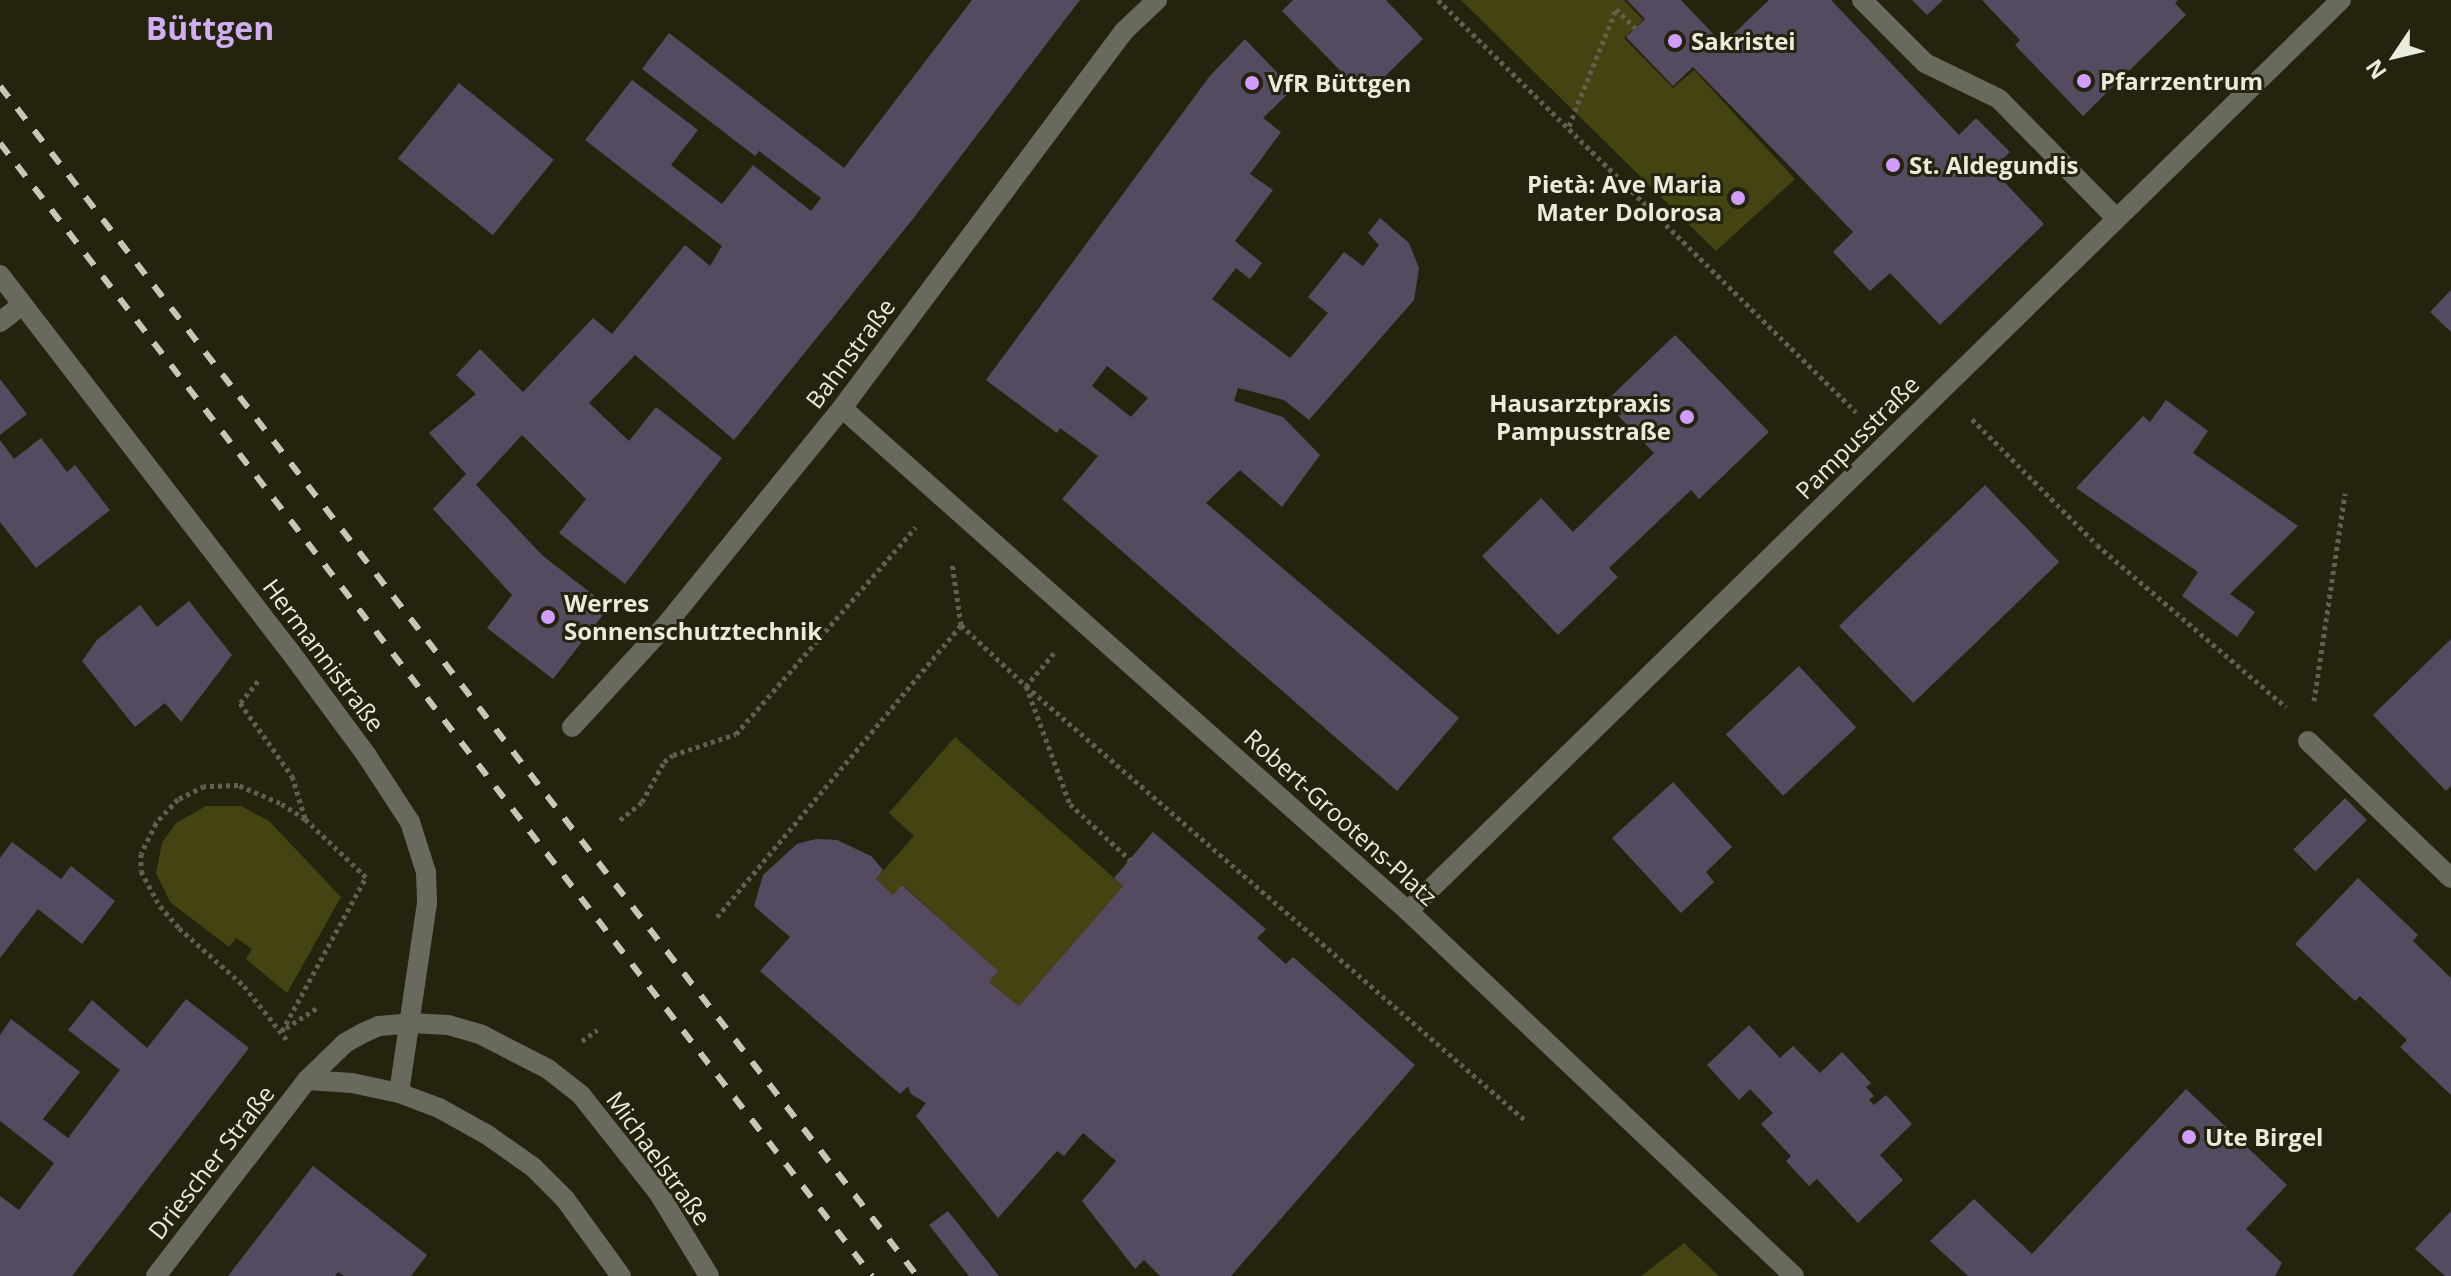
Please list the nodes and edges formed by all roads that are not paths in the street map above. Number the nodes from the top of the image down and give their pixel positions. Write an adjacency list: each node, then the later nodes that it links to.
1 (1157, 0): 8 (street, Bahnstraße)
2 (1862, 0): 4 (street)
3 (2341, 0): 4 (street, Pampusstraße)
4 (2116, 218): 12 (street, Pampusstraße)
5 (0, 275): 6 (street, Hermannistraße)
6 (22, 305): 7 (street); 13 (street, Hermannistraße)
7 (0, 322)
8 (842, 408): 9 (street, Bahnstraße); 12 (street, Robert-Grootens-Platz)
9 (572, 727)
10 (2308, 741): 11 (street)
11 (2451, 878)
12 (1408, 911): 19 (street, Robert-Grootens-Platz)
13 (411, 1023): 14 (street, Michaelstraße); 15 (street, Hermannistraße); 18 (street, Michaelstraße)
14 (307, 1080): 15 (street); 16 (street, Driescher Straße)
15 (399, 1093): 17 (street)
16 (156, 1276)
17 (621, 1276)
18 (709, 1276)
19 (1794, 1276)

